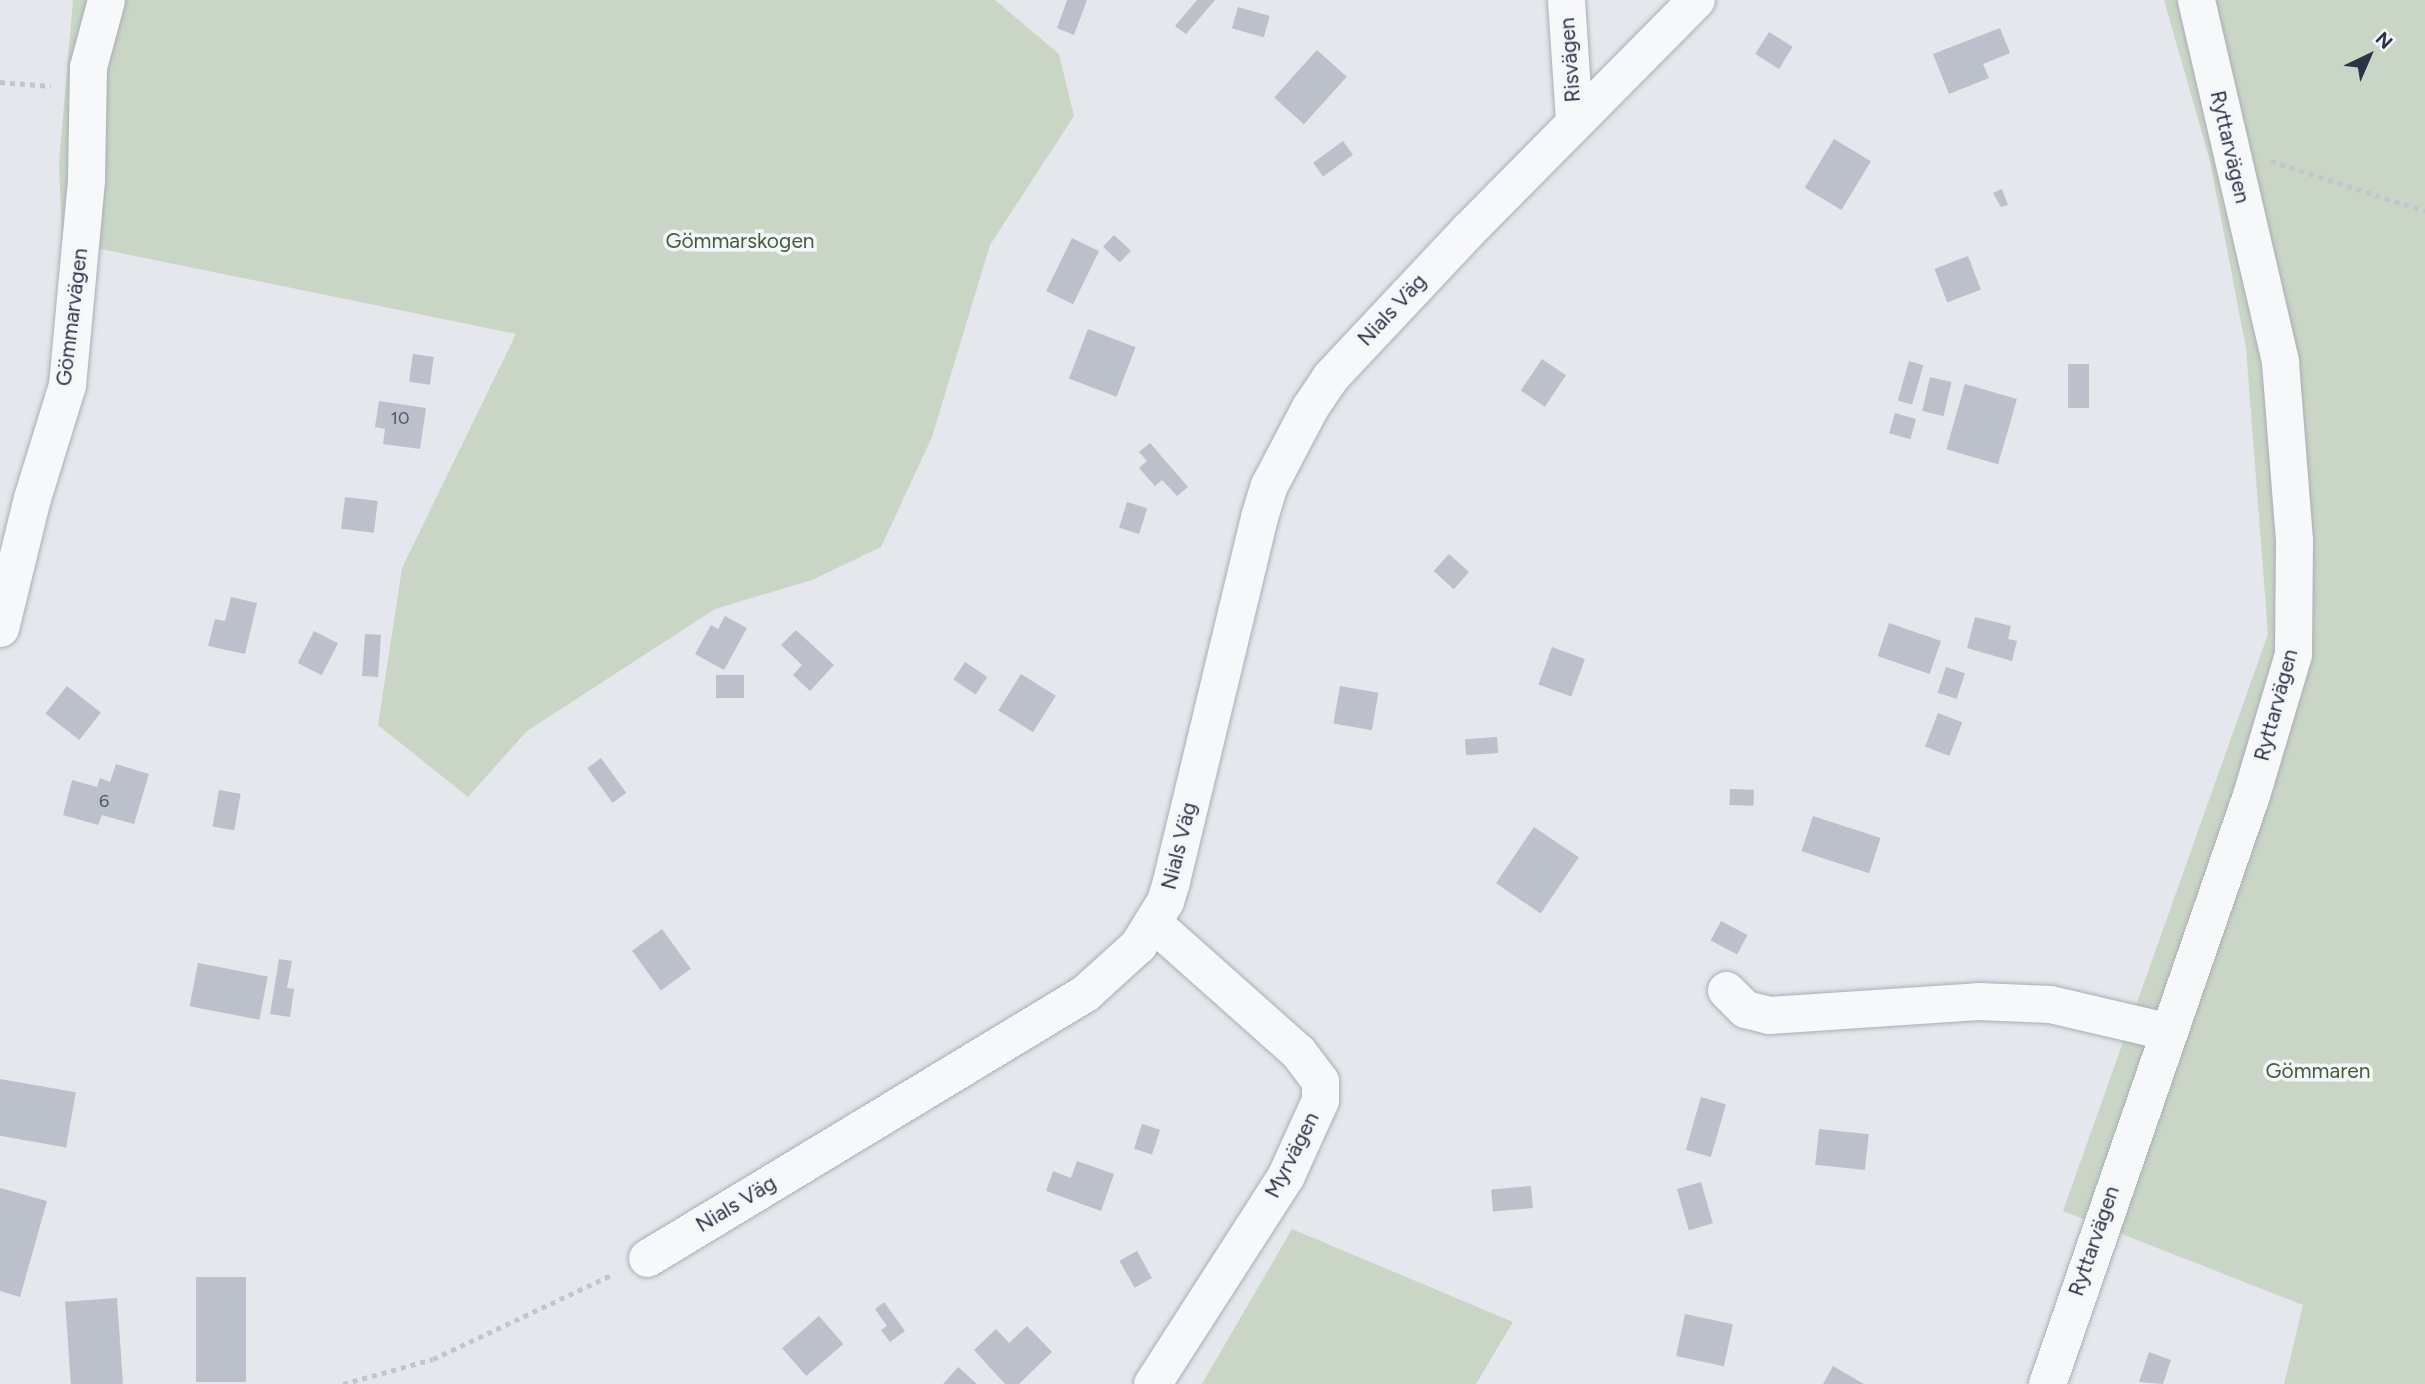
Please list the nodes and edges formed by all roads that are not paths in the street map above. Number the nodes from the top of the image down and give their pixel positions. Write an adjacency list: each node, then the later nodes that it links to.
1 (106, 0): 6 (street, Gömmarvägen)
2 (1566, 0): 5 (street, Risvägen)
3 (1696, 0): 5 (street, Nials Väg)
4 (2196, 0): 9 (street, Ryttarvägen)
5 (1574, 121): 7 (street, Nials Väg)
6 (0, 628)
7 (1153, 923): 10 (street, Nials Väg); 11 (street, Myrvägen)
8 (1726, 990): 9 (street)
9 (2166, 1031): 12 (street, Ryttarvägen)
10 (647, 1258)
11 (1152, 1384)
12 (2047, 1384)

